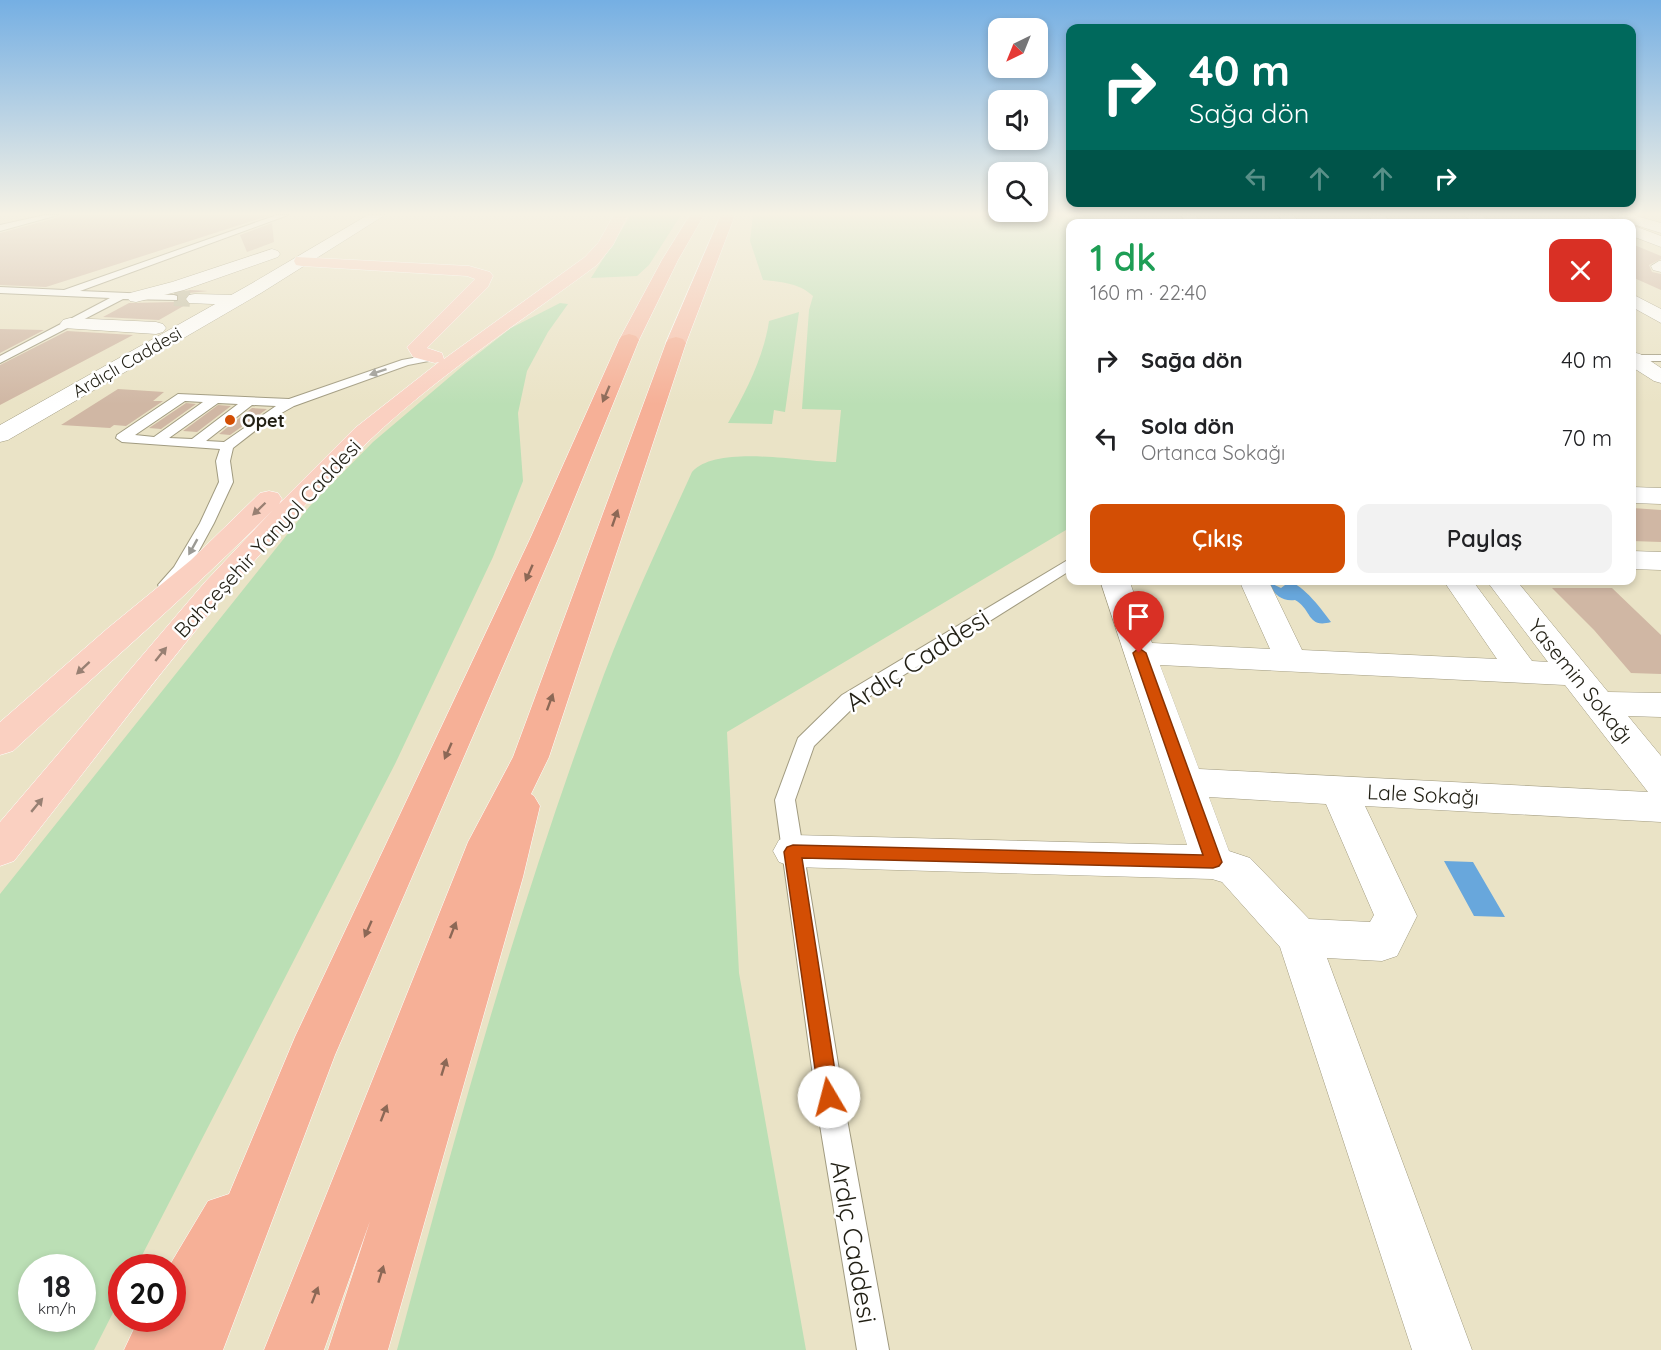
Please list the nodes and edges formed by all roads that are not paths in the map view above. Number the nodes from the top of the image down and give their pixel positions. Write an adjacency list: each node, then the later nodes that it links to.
1 (107, 278): 10 (lane)
2 (202, 278): 11 (street)
3 (273, 278): 14 (street, Ardıçlı Caddesi)
4 (483, 278): 16 (main road)
5 (551, 278): 20 (main road, Bahçeşehir Yanyol Caddesi)
6 (568, 278): 56 (main road, Bahçeşehir Yanyol Caddesi, one-way to 6)
7 (661, 278): 60 (highway, one-way to 60)
8 (702, 278): 51 (highway, one-way to 8)
9 (0, 290): 10 (lane)
10 (62, 294): 11 (lane)
11 (129, 296): 12 (lane); 18 (lane)
12 (174, 298)
13 (195, 299): 14 (street)
14 (236, 300): 30 (street, Ardıçlı Caddesi)
15 (1636, 301): 17 (street)
16 (458, 308): 20 (main road); 21 (main road)
17 (1661, 317)
18 (70, 324): 19 (street); 24 (lane)
19 (156, 328)
20 (464, 332): 21 (main road, Bahçeşehir Yanyol Caddesi)
21 (435, 357): 29 (lane, one-way to 29); 43 (main road, Bahçeşehir Yanyol Caddesi, one-way to 43)
22 (1636, 358): 23 (lane)
23 (1661, 358)
24 (0, 360)
25 (1636, 360): 26 (street)
26 (1661, 377)
27 (215, 399): 28 (lane); 31 (lane); 31 (lane)
28 (249, 401): 29 (lane); 32 (lane)
29 (290, 403): 33 (lane)
30 (0, 435)
31 (156, 441): 32 (lane)
32 (195, 443): 33 (lane)
33 (227, 446): 43 (lane, one-way to 43)
34 (1636, 495): 35 (street)
35 (1661, 496)
36 (1636, 560): 37 (street)
37 (1661, 561)
38 (1066, 565): 57 (lane, Ardıç Caddesi)
39 (1116, 585): 44 (street)
40 (1255, 585): 45 (street)
41 (1461, 585): 46 (street, Yasemin Sokağı)
42 (1504, 585): 47 (street, Yasemin Sokağı)
43 (119, 634): 50 (main road, Bahçeşehir Yanyol Caddesi, one-way to 50)
44 (1139, 653): 45 (street); 52 (street)
45 (1291, 660): 46 (street)
46 (1523, 672): 47 (street)
47 (1575, 674): 48 (street, Yasemin Sokağı)
48 (1598, 703): 49 (street); 53 (street, Yasemin Sokağı)
49 (1661, 705)
50 (0, 742)
51 (531, 757): 65 (highway, one-way to 51); 66 (highway, one-way to 51)
52 (1185, 782): 54 (street, Lale Sokağı); 58 (street)
53 (1661, 782)
54 (1339, 790): 55 (street, Lale Sokağı); 59 (street)
55 (1661, 807)
56 (0, 850)
57 (793, 852): 58 (street); 67 (lane, Ardıç Caddesi)
58 (1213, 862): 59 (street)
59 (1298, 937): 68 (street)
60 (312, 1053): 61 (highway); 64 (highway)
61 (186, 1293)
62 (164, 1332): 63 (highway)
63 (154, 1350)
64 (193, 1350)
65 (294, 1350)
66 (358, 1350)
67 (873, 1350)
68 (1442, 1350)

